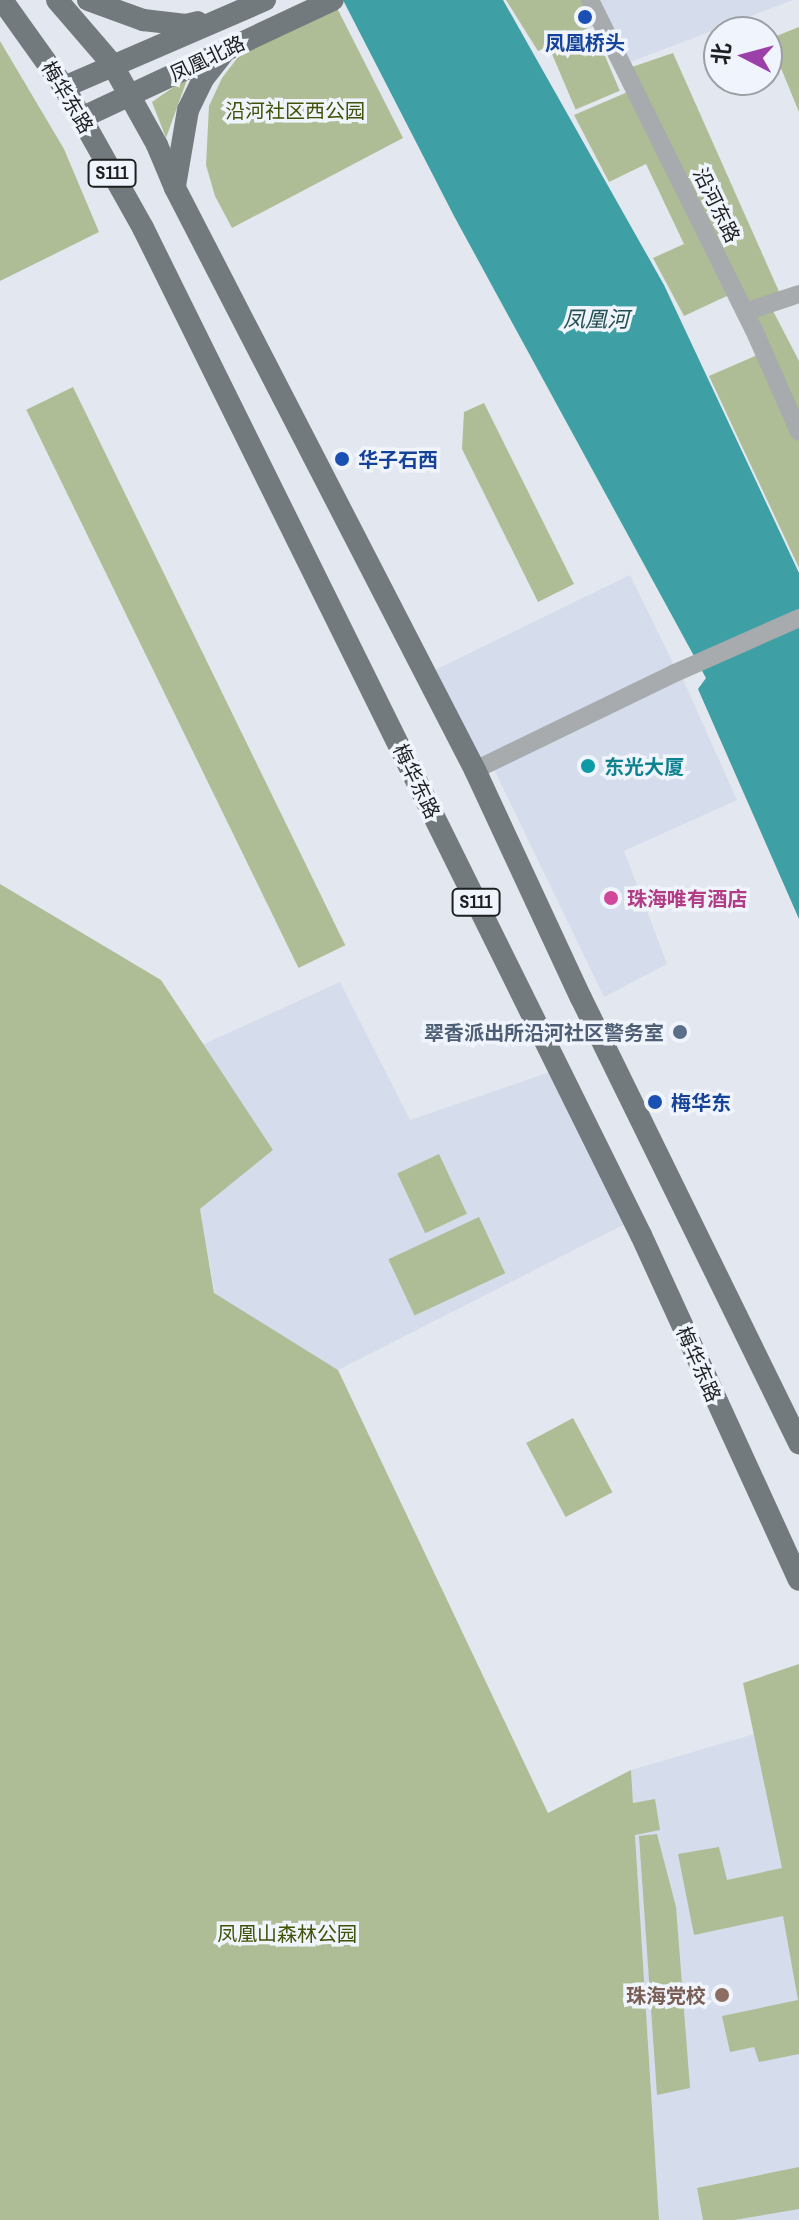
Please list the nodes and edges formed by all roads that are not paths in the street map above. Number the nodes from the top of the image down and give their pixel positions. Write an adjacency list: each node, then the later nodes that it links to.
1 (2, 0): 10 (main road, 梅华东路 / S111)
2 (57, 0): 9 (main road, S111)
3 (88, 0): 7 (main road)
4 (265, 0): 7 (main road, 凤凰北路)
5 (333, 0): 8 (main road, 凤凰北路)
6 (590, 0): 15 (street, 沿河东路)
7 (223, 16): 9 (main road, 凤凰北路)
8 (228, 47): 11 (main road, 凤凰北路); 13 (main road)
9 (112, 64): 10 (main road, 凤凰北路); 11 (main road, S111)
10 (64, 87): 12 (main road, 梅华东路 / S111)
11 (131, 94): 12 (main road, 凤凰北路); 13 (main road, S111)
12 (81, 118): 20 (main road, 梅华东路 / S111)
13 (175, 188): 18 (main road, S111)
14 (799, 294): 15 (street)
15 (745, 312): 16 (street, 沿河东路)
16 (799, 432)
17 (799, 618): 18 (street)
18 (475, 770): 19 (main road, S111)
19 (799, 1443)
20 (799, 1580)

